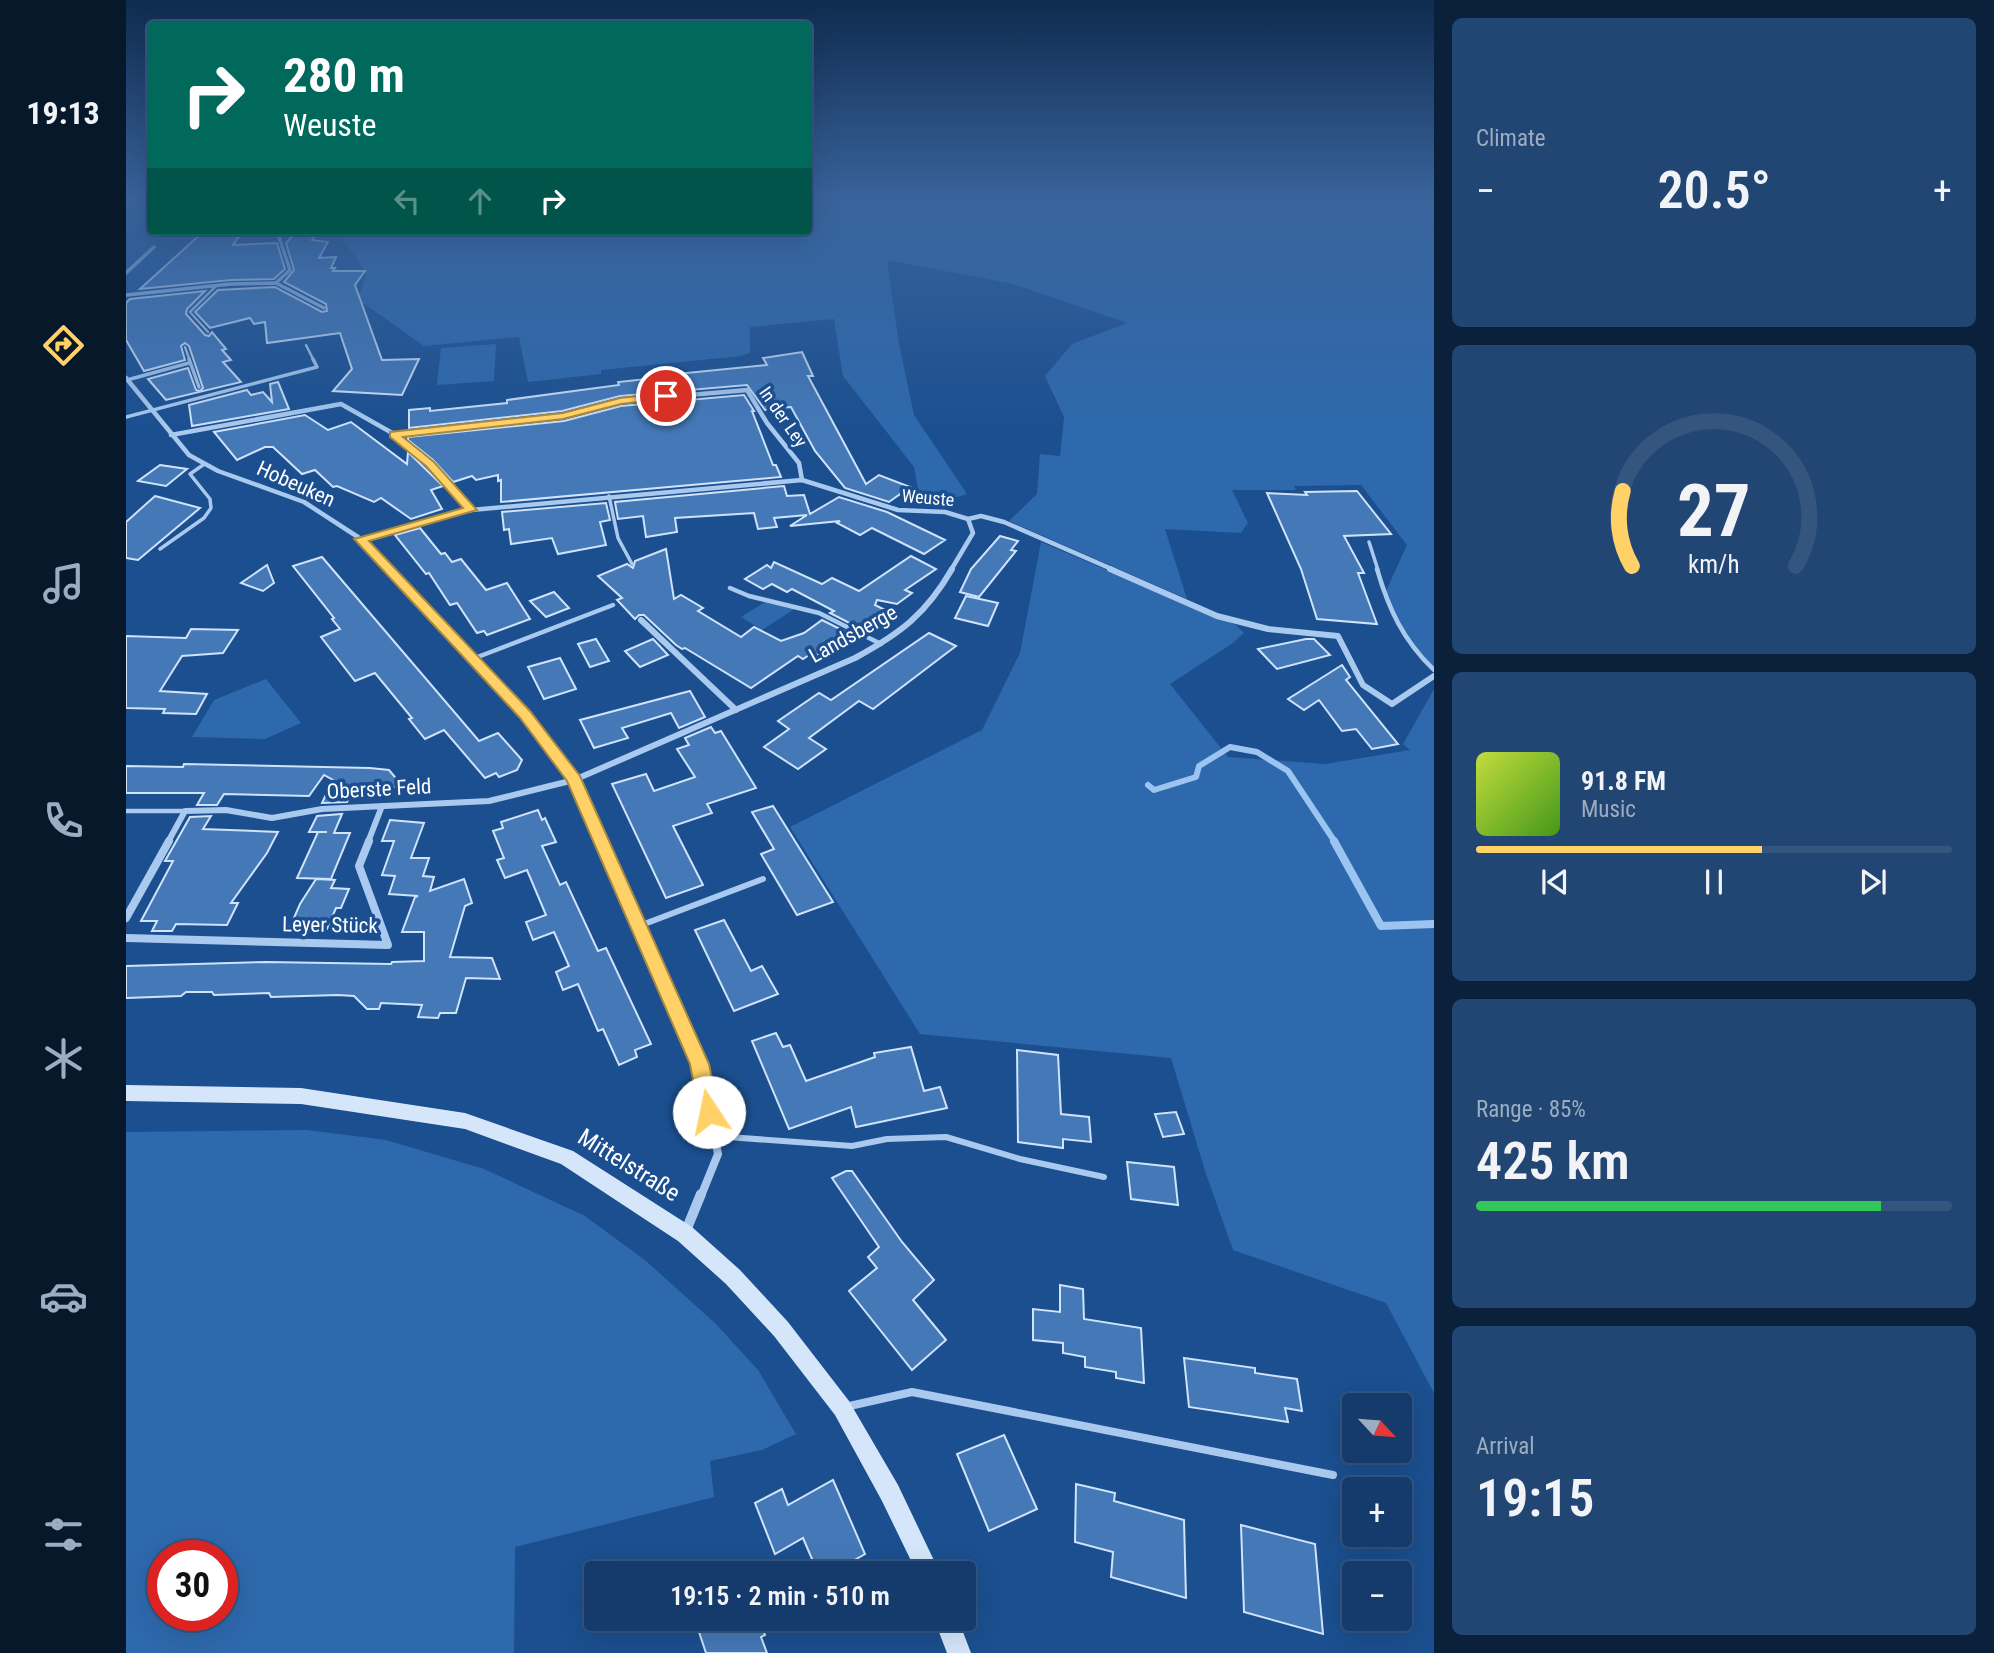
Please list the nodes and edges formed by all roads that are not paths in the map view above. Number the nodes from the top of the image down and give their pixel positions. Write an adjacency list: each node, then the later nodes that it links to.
1 (284, 275): 2 (street)
2 (276, 283): 3 (street); 5 (street)
3 (216, 286): 4 (street); 6 (lane)
4 (126, 295)
5 (324, 308)
6 (208, 332)
7 (306, 345): 12 (lane)
8 (185, 347): 9 (lane)
9 (189, 363): 10 (lane); 11 (lane)
10 (127, 379): 12 (street, Hobeuken)
11 (199, 387)
12 (151, 409): 13 (lane); 15 (street, Hobeuken)
13 (126, 417)
14 (394, 434): 15 (street); 17 (street, In der Ley); 19 (street)
15 (171, 435): 16 (street, Hobeuken)
16 (203, 465): 21 (street, Hobeuken); 23 (lane)
17 (803, 480): 18 (street, Weuste); 20 (street, Weuste)
18 (609, 496): 19 (street, Weuste); 24 (lane)
19 (471, 510): 21 (street, Weuste)
20 (968, 519): 28 (street, Landsberge); 31 (street, Weuste)
21 (360, 539): 29 (street, Hobeuken)
22 (1368, 542): 30 (lane)
23 (160, 549)
24 (632, 564)
25 (730, 588): 28 (lane)
26 (613, 605): 29 (lane)
27 (641, 620): 32 (street)
28 (880, 644): 32 (street, Landsberge)
29 (475, 658): 33 (street, Hobeuken)
30 (1434, 670)
31 (1434, 676)
32 (736, 710): 33 (street, Landsberge)
33 (574, 779): 34 (street, Oberste Feld); 39 (street, Hobeuken)
34 (382, 806): 36 (street, Oberste Feld); 40 (street, Leyer Stück)
35 (126, 811): 36 (lane)
36 (185, 811): 38 (street)
37 (763, 879): 39 (lane)
38 (126, 918)
39 (639, 926): 42 (street, Hobeuken)
40 (126, 938)
41 (126, 1093): 44 (main road, Mittelstraße)
42 (714, 1136): 43 (lane); 44 (street, Hobeuken)
43 (1104, 1177)
44 (685, 1234): 45 (main road, Mittelstraße)
45 (842, 1408): 46 (lane); 47 (main road, Mittelstraße)
46 (1333, 1475)
47 (923, 1561)
48 (951, 1631): 49 (main road)
49 (959, 1653)

